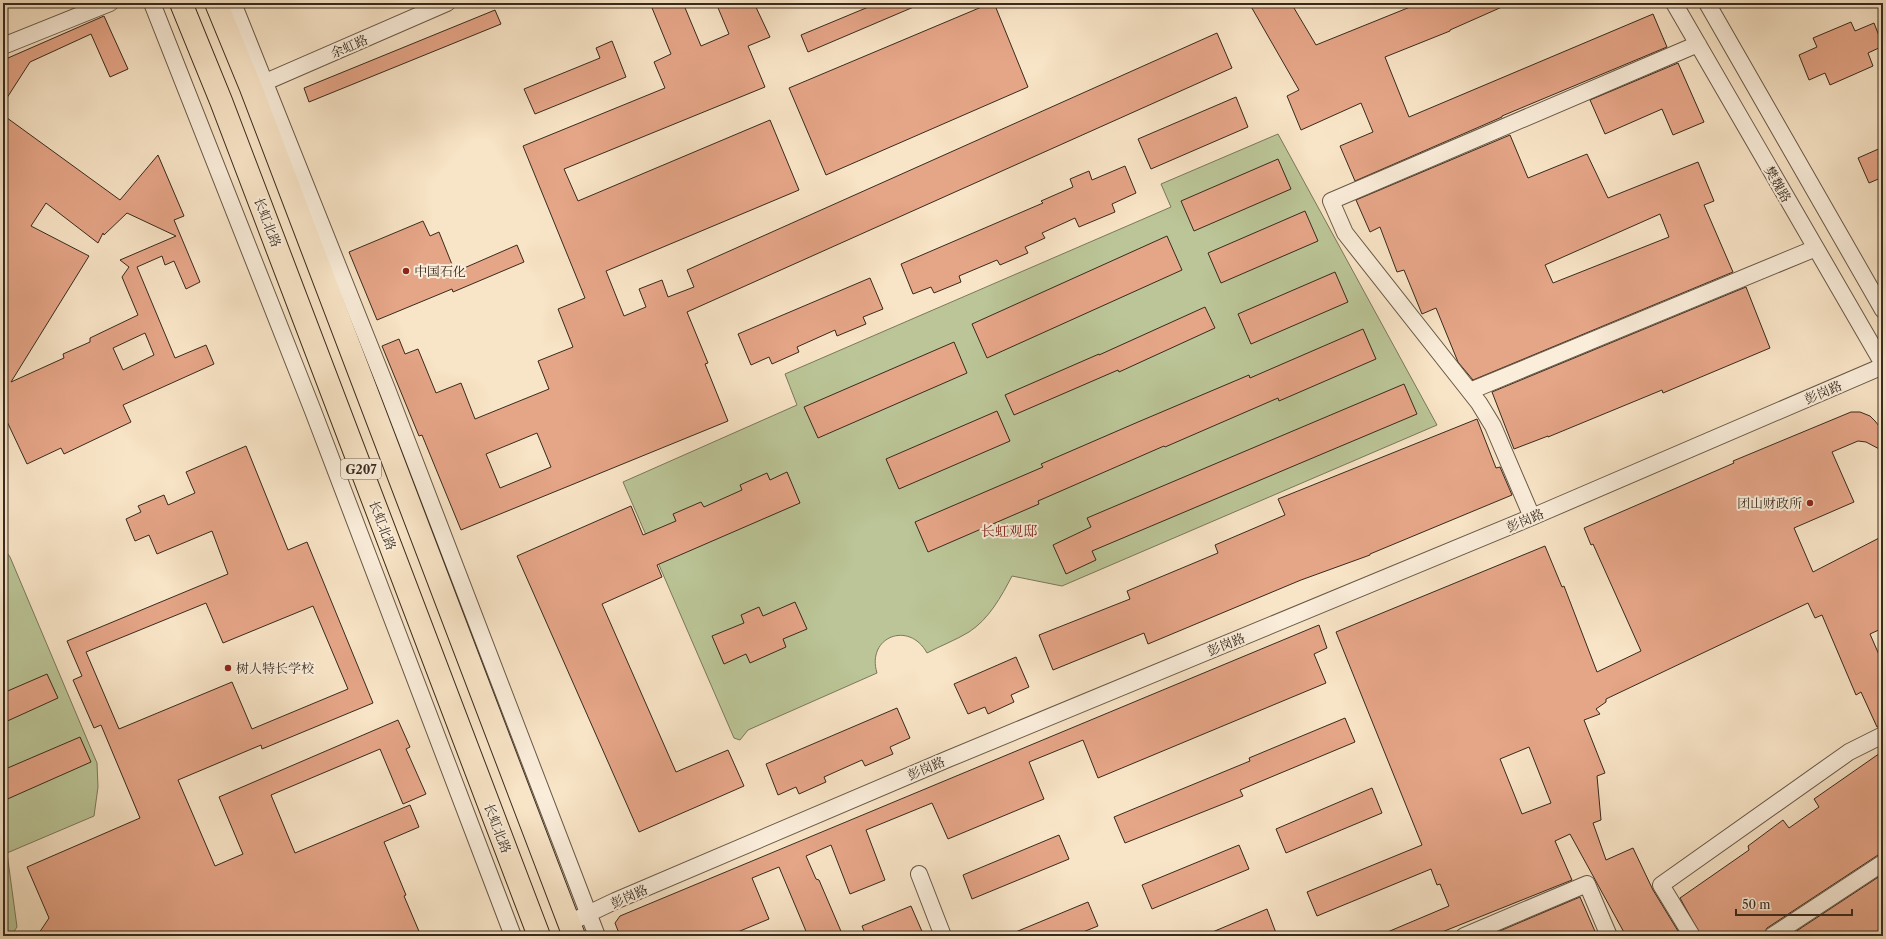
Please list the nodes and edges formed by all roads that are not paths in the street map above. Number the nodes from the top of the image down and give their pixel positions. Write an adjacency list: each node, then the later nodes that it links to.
1 (110, 3): 10 (street)
2 (152, 3): 22 (street)
3 (181, 3): 23 (highway, 长虹北路 / G207)
4 (216, 3): 11 (highway, G207)
5 (233, 3): 11 (street)
6 (447, 3): 11 (street, 余虹路)
7 (1674, 3): 9 (street, 樊魏路)
8 (1707, 3): 13 (street)
9 (1698, 44): 12 (street, 樊魏路); 15 (street)
10 (3, 46)
11 (258, 85): 20 (street); 21 (highway, G207)
12 (1816, 248): 14 (street, 樊魏路); 15 (street)
13 (1883, 310)
14 (1883, 365): 16 (street, 彭岗路)
15 (1470, 391): 16 (street)
16 (1532, 517): 20 (street, 彭岗路)
17 (1883, 735): 28 (street)
18 (1883, 863): 29 (street)
19 (919, 874): 25 (street)
20 (589, 914): 21 (street, 彭岗路); 24 (street)
21 (571, 930)
22 (513, 936)
23 (539, 936)
24 (597, 936)
25 (943, 936)
26 (1464, 936): 27 (street)
27 (1609, 936)
28 (1692, 936)
29 (1772, 936)

